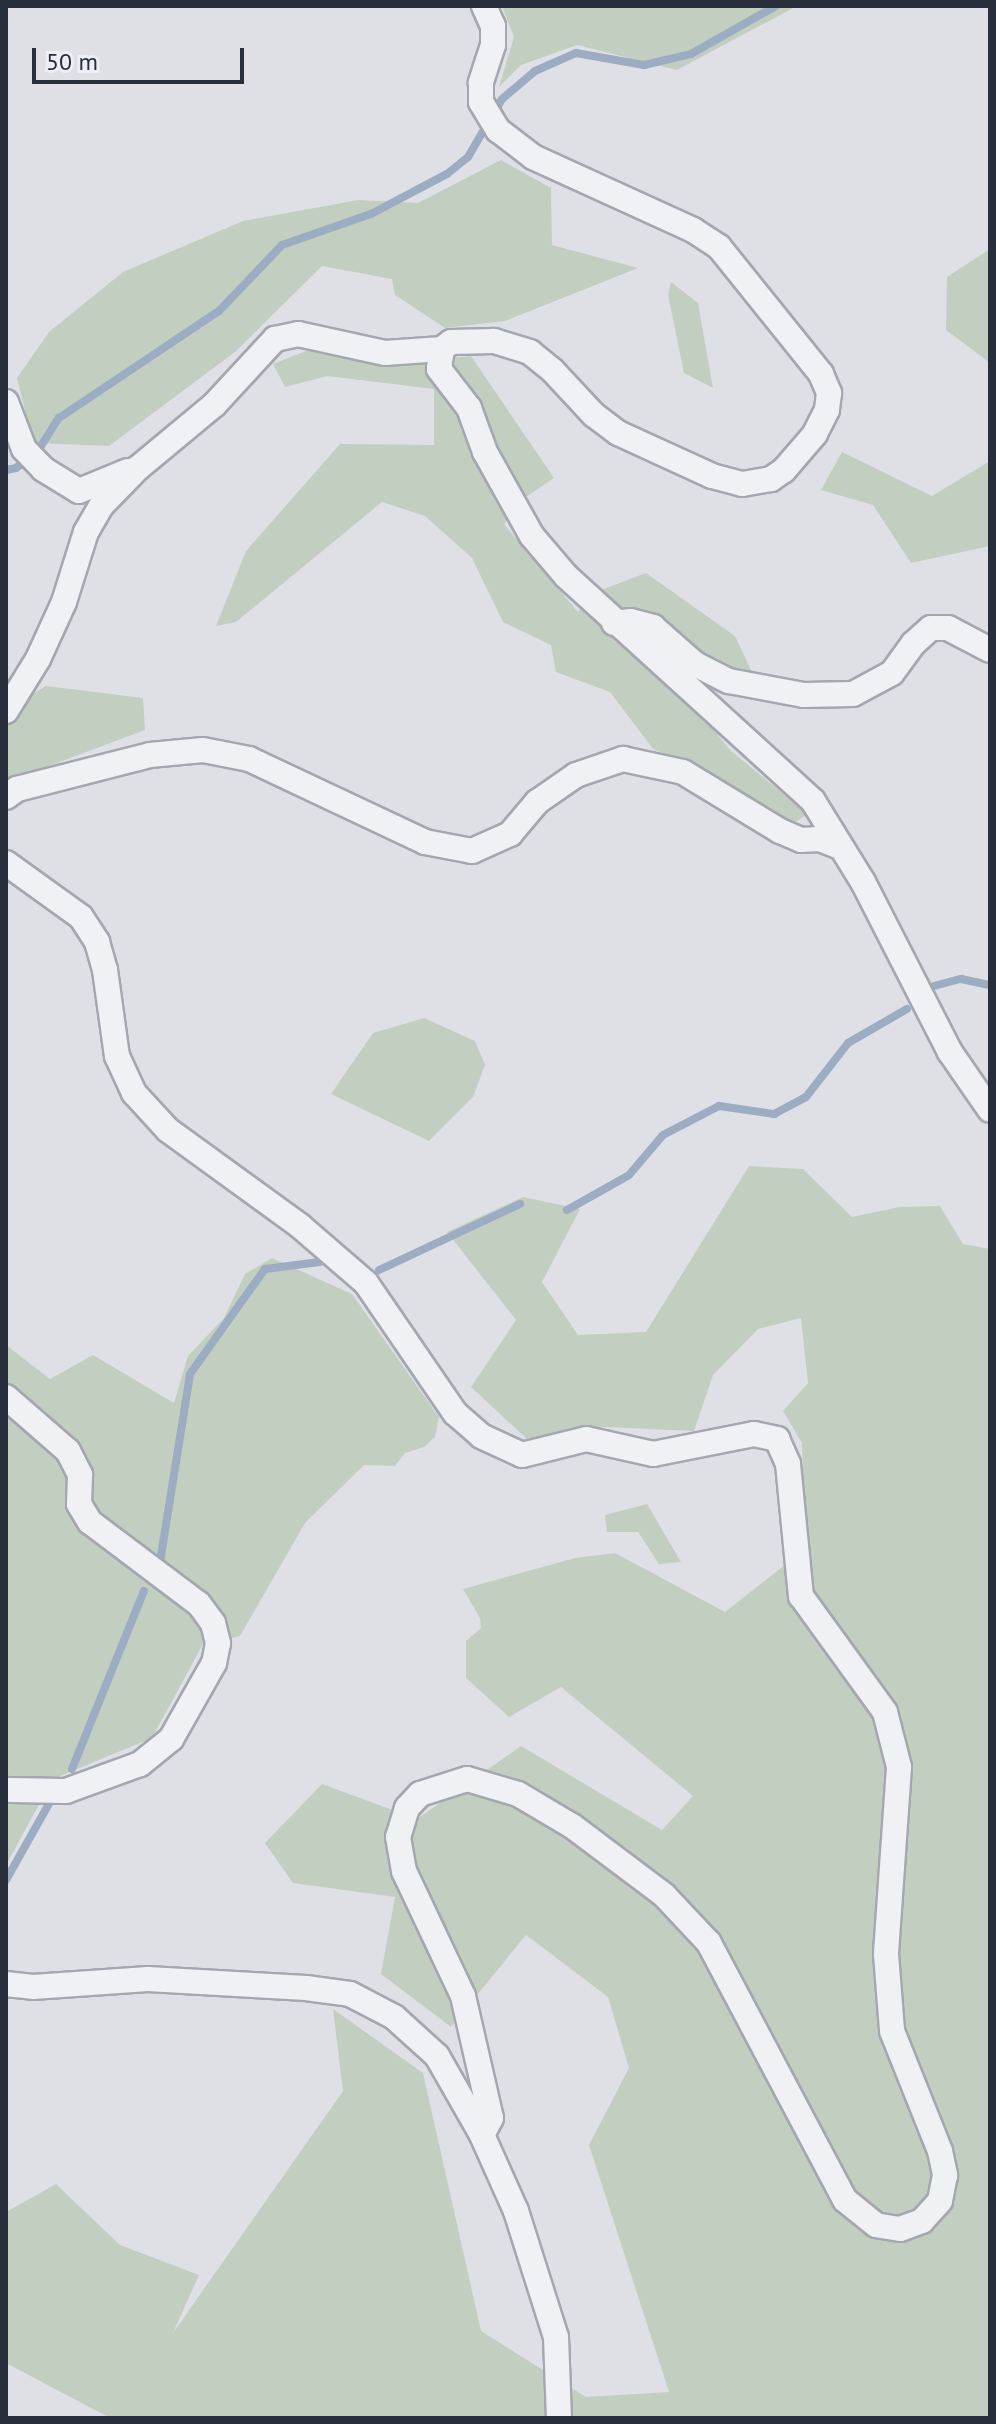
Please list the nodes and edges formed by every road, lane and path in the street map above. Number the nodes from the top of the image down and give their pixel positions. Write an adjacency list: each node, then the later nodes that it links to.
1 (484, 6): 2 (street)
2 (442, 349): 4 (street); 5 (street)
3 (6, 402): 4 (street)
4 (138, 468): 7 (street)
5 (614, 623): 6 (street); 9 (street)
6 (990, 650)
7 (6, 711)
8 (6, 797): 9 (street)
9 (837, 846): 11 (street)
10 (6, 863): 15 (street)
11 (990, 1110)
12 (6, 1397): 13 (street)
13 (6, 1790)
14 (6, 1984): 15 (street)
15 (482, 2135): 16 (street)
16 (559, 2418)

